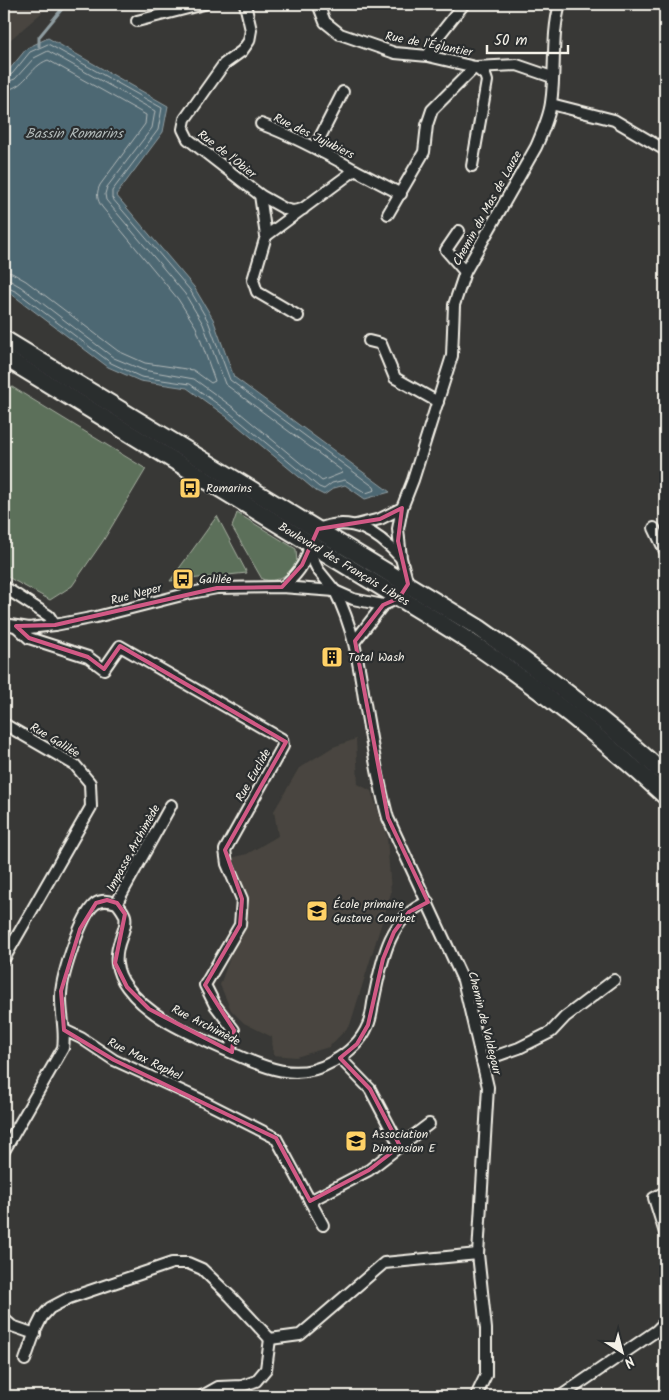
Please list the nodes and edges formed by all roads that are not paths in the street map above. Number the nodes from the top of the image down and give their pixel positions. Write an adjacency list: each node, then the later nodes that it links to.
1 (204, 4): 6 (street)
2 (246, 4): 18 (street, Rue de l'Obier)
3 (318, 4): 7 (street, Rue de l'Églantier)
4 (464, 4): 7 (street)
5 (560, 4): 9 (street, Chemin du Mas de Lauze)
6 (137, 21)
7 (428, 56): 8 (street, Rue de l'Églantier)
8 (475, 67): 9 (street, Rue de l'Églantier); 15 (street); 17 (street)
9 (552, 77): 11 (street, Chemin du Mas de Lauze)
10 (343, 92): 13 (street)
11 (551, 104): 14 (street); 23 (street, Chemin du Mas de Lauze)
12 (261, 124): 13 (street, Rue des Jujubiers)
13 (315, 148): 16 (street, Rue des Jujubiers)
14 (665, 150)
15 (472, 166)
16 (355, 170): 17 (street); 19 (street)
17 (401, 194): 20 (street)
18 (260, 195): 19 (street, Rue de l'Obier); 22 (street, Rue de l'Obier)
19 (303, 208): 22 (street)
20 (388, 214)
21 (459, 231): 23 (street)
22 (266, 236): 24 (street)
23 (465, 272): 28 (street, Chemin du Mas de Lauze)
24 (298, 316)
25 (4, 339): 32 (main road, Boulevard des Français Libres)
26 (369, 341): 28 (street)
27 (4, 357): 33 (main road, Boulevard des Français Libres)
28 (438, 402): 29 (street, Chemin du Mas de Lauze)
29 (402, 508): 30 (street); 35 (street, Chemin du Mas de Lauze)
30 (356, 525): 32 (street); 35 (street)
31 (654, 528): 34 (street)
32 (318, 529): 33 (street); 36 (main road, Boulevard des Français Libres)
33 (309, 548): 37 (street); 38 (street, Chemin de Valdegour); 40 (main road, Boulevard des Français Libres)
34 (665, 551)
35 (401, 558): 36 (street, Chemin du Mas de Lauze)
36 (408, 584): 40 (street); 47 (main road, Boulevard des Français Libres)
37 (282, 587): 38 (street, Rue Neper); 43 (street, Rue Neper)
38 (335, 591): 41 (street); 45 (street, Chemin de Valdegour)
39 (5, 592): 43 (street)
40 (399, 598): 41 (street); 48 (main road, Boulevard des Français Libres)
41 (383, 605): 45 (street)
42 (4, 624): 44 (street)
43 (56, 625): 44 (street)
44 (16, 626): 55 (street, Rue Euclide)
45 (355, 641): 50 (street, Chemin de Valdegour)
46 (4, 724): 52 (street, Rue Galilée)
47 (665, 775)
48 (665, 796)
49 (171, 805): 51 (street, Impasse Archimède)
50 (428, 902): 56 (street, Rue Archimède); 57 (street, Chemin de Valdegour)
51 (118, 903): 54 (street); 55 (street, Rue Archimède)
52 (4, 959)
53 (614, 980): 57 (street)
54 (64, 1030): 60 (street); 62 (street, Rue Max Raphel)
55 (229, 1051): 56 (street, Rue Archimède)
56 (340, 1058): 59 (street)
57 (482, 1061): 65 (street, Chemin de Valdegour)
58 (429, 1124): 59 (street)
59 (400, 1146): 62 (street)
60 (4, 1151)
61 (665, 1192): 64 (street)
62 (310, 1201): 63 (street, Rue Max Raphel)
63 (323, 1225)
64 (665, 1233)
65 (478, 1254): 69 (street); 72 (street, Chemin de Valdegour)
66 (4, 1319): 68 (street)
67 (665, 1322): 73 (street)
68 (35, 1334): 69 (street); 70 (street)
69 (270, 1339): 71 (street)
70 (25, 1360)
71 (202, 1396)
72 (476, 1396)
73 (561, 1396)

